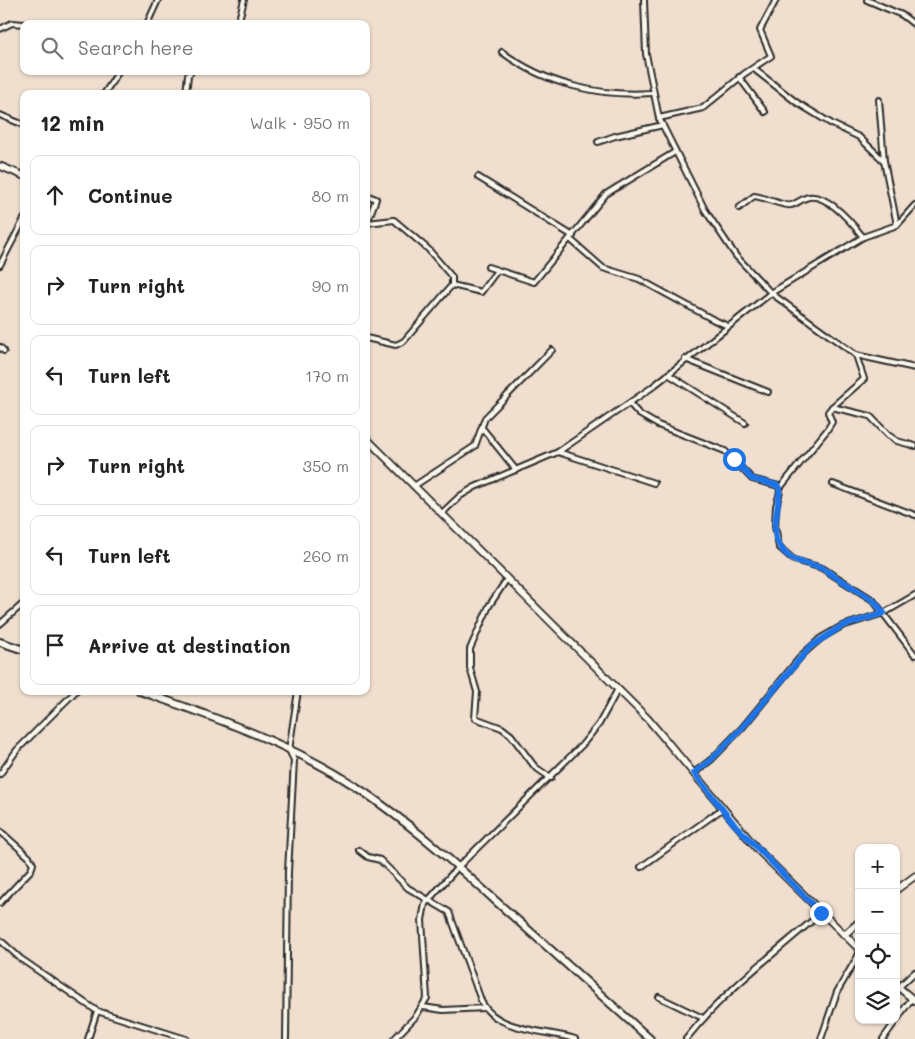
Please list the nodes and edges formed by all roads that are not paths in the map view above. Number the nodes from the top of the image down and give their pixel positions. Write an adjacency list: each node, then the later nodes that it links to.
1 (158, 0): 6 (street)
2 (244, 0): 7 (street)
3 (644, 0): 18 (street)
4 (776, 0): 12 (street)
5 (867, 0): 9 (street)
6 (149, 20)
7 (239, 20)
8 (20, 23): 10 (street)
9 (915, 25)
10 (0, 29)
11 (502, 52): 18 (street)
12 (754, 70): 15 (street); 27 (street)
13 (116, 75): 16 (street)
14 (188, 75): 17 (street)
15 (739, 78): 20 (street); 22 (street)
16 (107, 90)
17 (186, 90)
18 (652, 93): 22 (street)
19 (879, 100): 27 (street)
20 (765, 112)
21 (0, 115): 23 (street)
22 (659, 118): 24 (street)
23 (20, 123)
24 (663, 125): 25 (street); 26 (street)
25 (598, 142)
26 (675, 152): 38 (street); 44 (street)
27 (884, 160): 36 (street)
28 (0, 166): 29 (main road)
29 (20, 174)
30 (478, 177): 38 (street)
31 (370, 197): 34 (street)
32 (915, 205): 36 (street)
33 (739, 208): 39 (street)
34 (370, 216)
35 (370, 224): 43 (street)
36 (897, 225): 39 (street)
37 (20, 227): 40 (street)
38 (571, 237): 42 (street); 45 (street)
39 (863, 237): 44 (street)
40 (0, 265)
41 (488, 267): 42 (street)
42 (496, 272): 43 (street)
43 (452, 285): 46 (street)
44 (771, 293): 45 (street); 48 (street)
45 (729, 326): 49 (street)
46 (370, 339)
47 (552, 350): 56 (street)
48 (856, 355): 50 (street); 54 (street)
49 (685, 359): 51 (street); 52 (street)
50 (915, 368)
51 (668, 374): 53 (street); 55 (street)
52 (768, 392)
53 (630, 404): 59 (street); 64 (street)
54 (832, 407): 58 (street); 64 (street)
55 (744, 423)
56 (483, 428): 60 (street); 63 (street)
57 (370, 442): 63 (main road)
58 (915, 446)
59 (558, 452): 60 (street); 61 (street)
60 (516, 470): 65 (street)
61 (654, 483)
62 (833, 484): 66 (street)
63 (414, 486): 65 (main road)
64 (780, 488): 70 (street)
65 (442, 513): 67 (main road)
66 (915, 515)
67 (507, 579): 75 (main road); 82 (street)
68 (915, 595): 70 (street)
69 (20, 606): 71 (street)
70 (884, 613): 74 (street); 80 (street)
71 (0, 624)
72 (0, 642): 73 (main road)
73 (20, 649)
74 (915, 655)
75 (618, 689): 80 (main road); 82 (street)
76 (72, 695): 81 (street)
77 (151, 695): 79 (main road)
78 (297, 695): 79 (street)
79 (289, 750): 86 (main road); 109 (street)
80 (694, 773): 83 (main road)
81 (0, 774)
82 (551, 778): 86 (street)
83 (722, 809): 87 (street); 92 (main road)
84 (0, 831): 91 (street)
85 (358, 850): 90 (street)
86 (458, 867): 90 (street); 112 (main road)
87 (641, 868)
88 (915, 876): 89 (main road)
89 (897, 889)
90 (429, 899): 103 (street); 104 (street)
91 (0, 903)
92 (821, 913): 94 (main road); 106 (street)
93 (855, 925): 94 (main road)
94 (844, 935): 96 (main road)
95 (0, 940): 105 (street)
96 (855, 945)
97 (855, 961): 114 (street)
98 (915, 972): 99 (street)
99 (900, 984)
100 (900, 988): 102 (main road)
101 (659, 997): 106 (street)
102 (914, 999): 115 (street)
103 (423, 1007): 104 (street); 110 (street)
104 (485, 1008): 111 (street)
105 (97, 1011): 107 (street); 108 (street)
106 (703, 1018): 113 (street)
107 (88, 1039)
108 (186, 1039)
109 (286, 1039)
110 (394, 1039)
111 (575, 1039)
112 (650, 1039)
113 (686, 1039)
114 (821, 1039)
115 (883, 1039)

